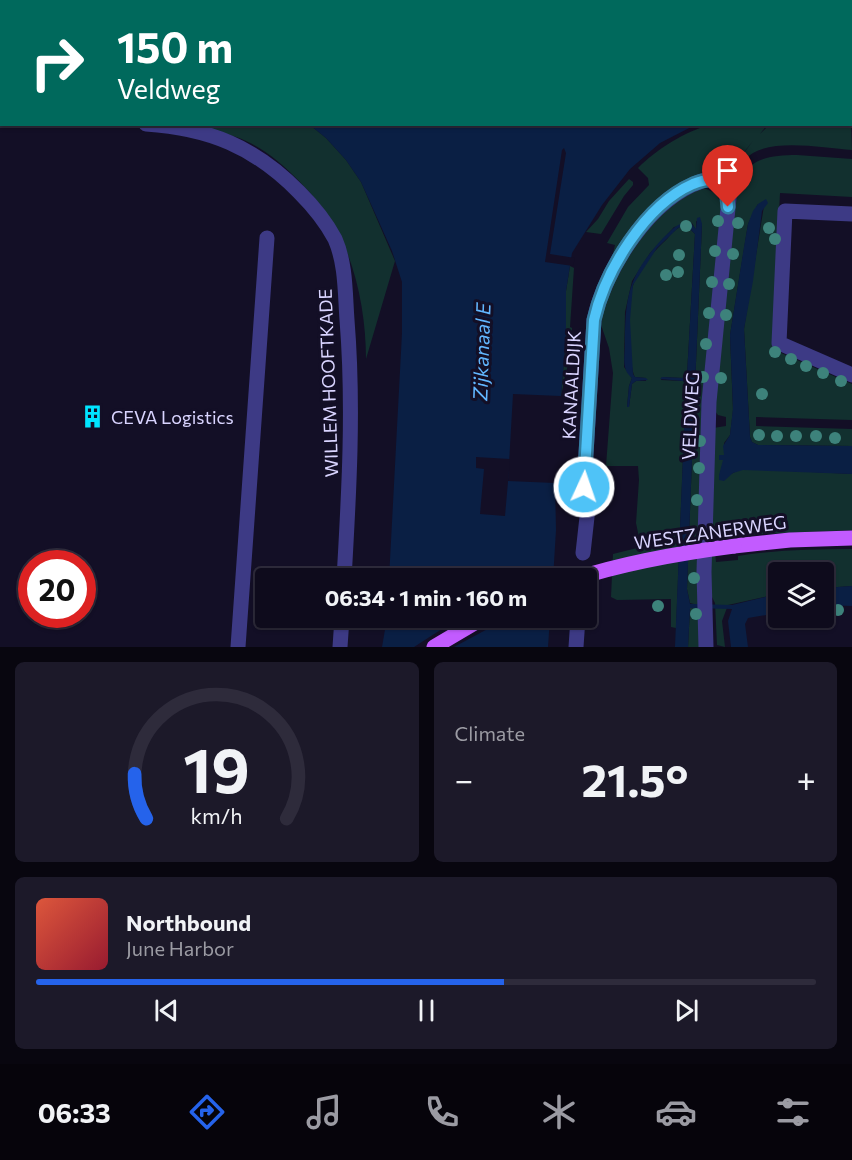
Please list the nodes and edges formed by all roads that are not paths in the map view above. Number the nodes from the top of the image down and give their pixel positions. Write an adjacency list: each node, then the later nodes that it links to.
1 (164, 126): 8 (street, WILLEM HOOFTKADE)
2 (726, 189): 7 (street, KANAALDIJK); 17 (street, VELDWEG)
3 (852, 214): 5 (street)
4 (267, 238): 13 (street)
5 (852, 375)
6 (852, 538): 9 (main road, WESTZANERWEG, bridge)
7 (583, 553)
8 (345, 568)
9 (597, 572)
10 (341, 628): 14 (street)
11 (466, 628): 15 (main road)
12 (577, 628): 16 (street)
13 (238, 647)
14 (340, 647)
15 (434, 647)
16 (576, 647)
17 (706, 647)

